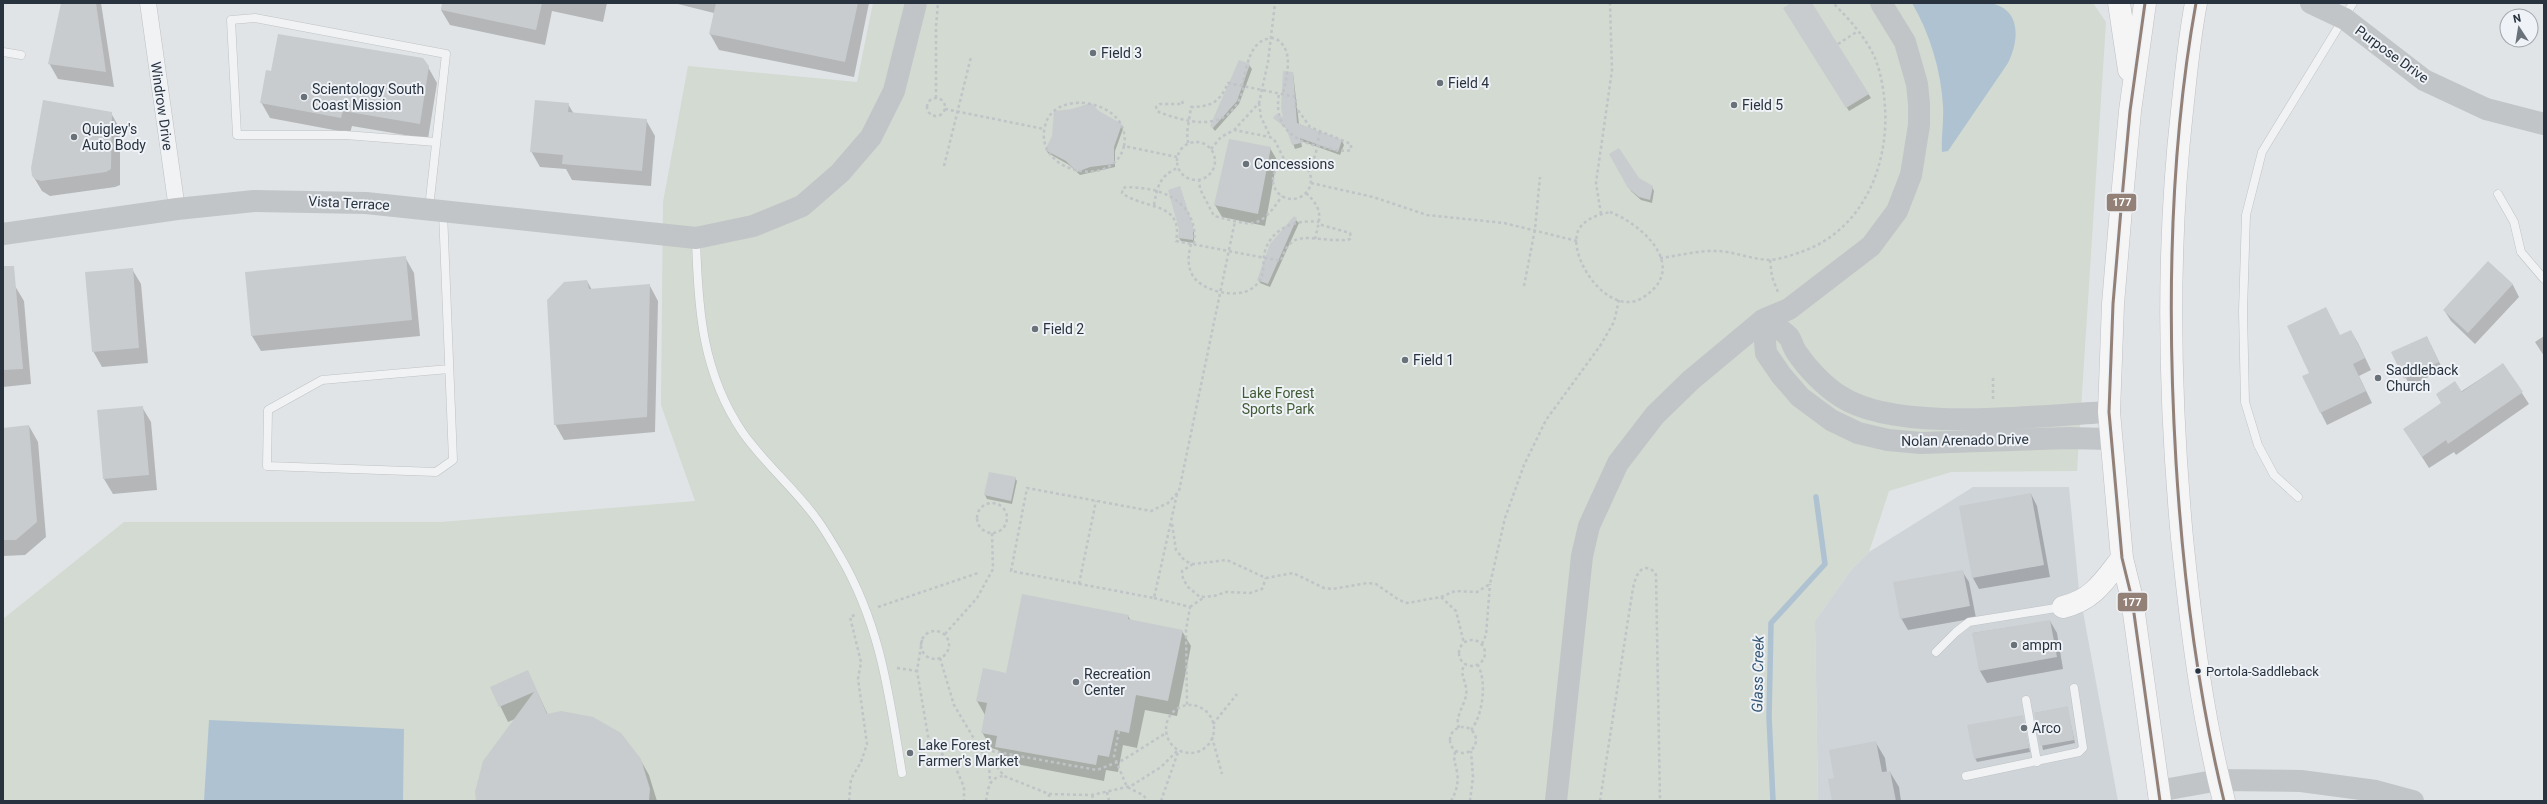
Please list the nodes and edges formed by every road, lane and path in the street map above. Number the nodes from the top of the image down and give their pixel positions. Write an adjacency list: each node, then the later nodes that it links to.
1 (148, 3): 54 (street, Windrow Drive)
2 (916, 3): 60 (street, Vista Terrace)
3 (938, 3): 24 (path)
4 (1275, 3): 14 (path)
5 (1610, 3): 55 (path)
6 (1833, 3): 13 (path)
7 (1881, 3): 72 (street)
8 (2119, 3): 21 (main road)
9 (2145, 3): 21 (main road)
10 (2196, 3): 127 (main road)
11 (2311, 3): 12 (street, Purpose Drive)
12 (2349, 11): 30 (street, Purpose Drive); 80 (lane)
13 (1858, 31): 15 (path); 67 (path)
14 (1270, 38): 19 (path); 20 (path); 23 (path)
15 (1838, 44)
16 (3, 52): 17 (lane)
17 (21, 55)
18 (971, 57): 28 (path)
19 (1243, 86): 20 (path); 29 (path); 29 (path)
20 (1262, 90): 22 (path); 26 (path)
21 (2132, 93): 77 (main road)
22 (1279, 94): 23 (path); 38 (path)
23 (1283, 94): 33 (path)
24 (936, 98): 27 (path); 27 (path)
25 (1182, 101): 29 (path)
26 (1259, 103): 32 (path); 34 (path)
27 (945, 109): 28 (path)
28 (957, 111): 31 (path); 42 (path)
29 (1189, 121): 36 (path)
30 (2544, 124)
31 (1044, 129): 37 (path); 37 (path)
32 (1234, 130): 34 (path); 39 (path)
33 (1320, 131): 38 (path); 38 (path)
34 (1270, 137): 41 (path)
35 (436, 142): 35 (lane); 53 (lane)
36 (1188, 143): 39 (path); 40 (path)
37 (1124, 146): 40 (path)
38 (1317, 147): 44 (path)
39 (1211, 149): 46 (path)
40 (1177, 157): 43 (path)
41 (1286, 163): 44 (path); 51 (path)
42 (944, 166)
43 (1178, 168): 46 (path); 48 (path)
44 (1307, 168): 47 (path)
45 (1540, 176): 58 (path)
46 (1199, 179): 56 (path)
47 (1311, 183): 49 (path); 58 (path)
48 (1156, 191): 52 (path); 52 (path); 63 (path)
49 (1306, 193): 51 (path); 57 (path)
50 (2498, 194): 68 (lane)
51 (1282, 196): 56 (path)
52 (1154, 205): 63 (path)
53 (436, 208): 54 (street, Vista Terrace); 60 (street, Vista Terrace); 74 (lane)
54 (177, 209): 59 (street, Vista Terrace)
55 (1601, 214): 62 (path); 66 (path)
56 (1235, 221): 64 (path)
57 (1318, 223): 61 (path); 61 (path); 65 (path)
58 (1535, 229): 62 (path); 69 (path)
59 (3, 234)
60 (696, 238): 95 (lane)
61 (1315, 239): 65 (path)
62 (1577, 241): 71 (path)
63 (1192, 244): 64 (path); 70 (path)
64 (1229, 251): 65 (path); 70 (path)
65 (1264, 258): 70 (path)
66 (1660, 258): 67 (path); 71 (path)
67 (1770, 260): 72 (path)
68 (2544, 279)
69 (1524, 286)
70 (1221, 292): 79 (path)
71 (1619, 300): 89 (path)
72 (1790, 309): 73 (street)
73 (1764, 320): 77 (street, Nolan Arenado Drive); 78 (street, Nolan Arenado Drive); 142 (street)
74 (449, 369): 74 (lane)
75 (2000, 399): 76 (path)
76 (1988, 400)
77 (2109, 412): 78 (main road)
78 (2110, 439): 84 (main road)
79 (1177, 494): 81 (path); 82 (path)
80 (2298, 497)
81 (1096, 501): 88 (path); 88 (path)
82 (1172, 517): 85 (path); 90 (path)
83 (992, 533): 83 (path); 96 (path)
84 (2122, 558): 94 (main road); 131 (main road)
85 (1193, 564): 87 (path); 91 (path)
86 (978, 573): 95 (path)
87 (1266, 578): 91 (path); 92 (path)
88 (1078, 584): 90 (path)
89 (1490, 584): 92 (path); 99 (path)
90 (1154, 598): 93 (path)
91 (1203, 598): 93 (path)
92 (1441, 598): 98 (path)
93 (1190, 606): 107 (path)
94 (2063, 607): 100 (lane)
95 (867, 611): 121 (lane); 132 (path)
96 (945, 634): 97 (path); 101 (path)
97 (922, 640): 101 (path); 133 (path)
98 (1464, 643): 99 (path); 102 (path)
99 (1482, 644): 103 (path)
100 (1936, 652)
101 (940, 658): 114 (path)
102 (1466, 664): 103 (path); 109 (path)
103 (1478, 665): 110 (path)
104 (2074, 688): 119 (lane)
105 (1238, 694): 108 (path)
106 (2026, 700): 119 (lane)
107 (1187, 706): 108 (path); 112 (path)
108 (1213, 724): 113 (path)
109 (1459, 728): 110 (path); 116 (path)
110 (1471, 730): 117 (path)
111 (1119, 731): 118 (path)
112 (1166, 733): 115 (path); 118 (path)
113 (1212, 736): 115 (path); 122 (path)
114 (980, 749): 118 (path); 120 (path)
115 (1178, 750): 126 (path); 139 (path)
116 (1456, 750): 117 (path); 140 (path)
117 (1471, 750): 141 (path)
118 (1116, 762): 126 (path)
119 (2037, 762): 124 (lane)
120 (989, 764): 123 (path); 125 (path)
121 (902, 773)
122 (1222, 774)
123 (1004, 776): 125 (path); 129 (path)
124 (1966, 776)
125 (990, 784): 134 (path)
126 (1127, 787): 128 (path); 138 (path)
127 (2222, 791): 131 (street); 145 (street)
128 (1107, 792): 130 (path); 137 (path)
129 (1049, 794): 130 (path); 135 (path)
130 (1092, 795): 136 (path)
131 (2159, 796)
132 (849, 801)
133 (964, 801)
134 (986, 801)
135 (1049, 801)
136 (1094, 801)
137 (1109, 801)
138 (1148, 801)
139 (1161, 801)
140 (1451, 801)
141 (1470, 801)
142 (1556, 801)
143 (1600, 801): 144 (path)
144 (1660, 801)
145 (2412, 801)

